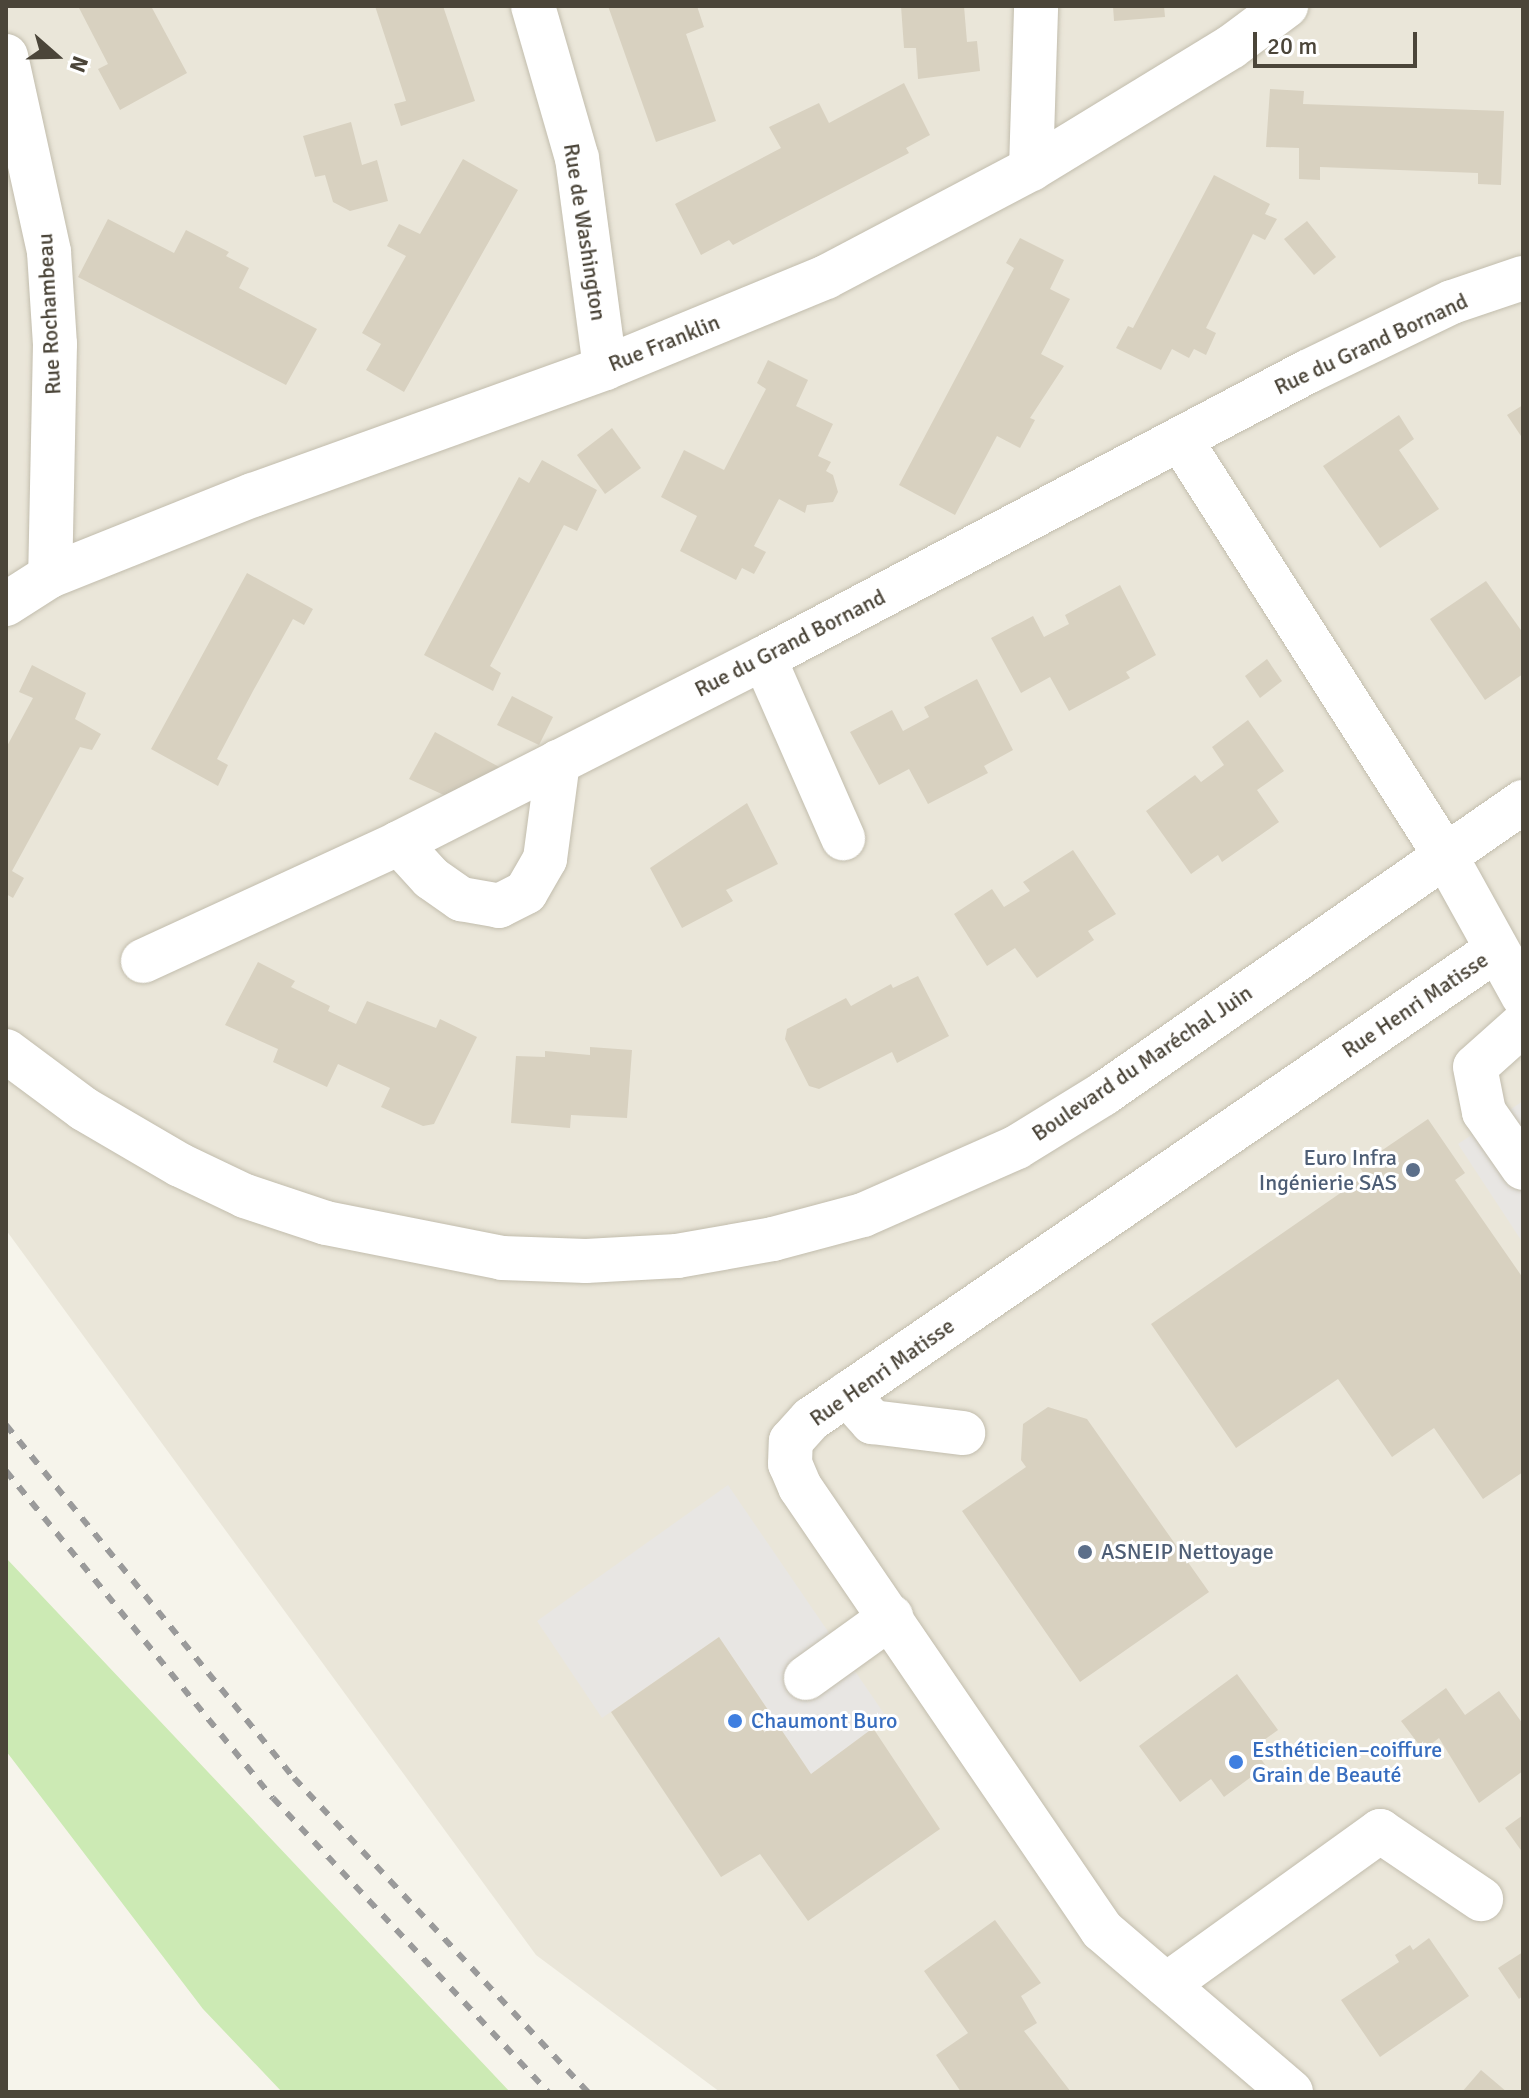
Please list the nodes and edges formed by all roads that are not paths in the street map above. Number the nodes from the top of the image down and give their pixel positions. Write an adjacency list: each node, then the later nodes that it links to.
1 (533, 6): 7 (street, Rue de Washington)
2 (1036, 6): 5 (street)
3 (1286, 6): 5 (street, Rue Franklin)
4 (6, 56): 9 (street, Rue Rochambeau)
5 (1031, 169): 7 (street, Rue Franklin)
6 (1523, 278): 8 (street, Rue du Grand Bornand)
7 (605, 368): 9 (street, Rue Franklin)
8 (1180, 439): 11 (street, Rue du Grand Bornand); 16 (street)
9 (50, 576): 10 (street, Rue Franklin)
10 (6, 604)
11 (764, 658): 12 (street, Rue du Grand Bornand); 14 (street)
12 (558, 762): 15 (street, Rue du Grand Bornand); 15 (street)
13 (1523, 802): 16 (street, Boulevard du Maréchal Juin)
14 (843, 838)
15 (399, 843): 18 (street, Rue du Grand Bornand)
16 (1445, 855): 17 (street); 21 (street, Boulevard du Maréchal Juin)
17 (1496, 950): 19 (street); 23 (street, Rue Henri Matisse)
18 (143, 961)
19 (1523, 996)
20 (1523, 1024): 22 (street)
21 (6, 1051)
22 (1523, 1168)
23 (847, 1394): 24 (street); 25 (street, Rue Henri Matisse)
24 (963, 1433)
25 (891, 1617): 26 (street); 28 (street, Rue Henri Matisse)
26 (806, 1678)
27 (1481, 1899): 28 (street)
28 (1152, 1973): 29 (street, Rue Henri Matisse)
29 (1291, 2092)

